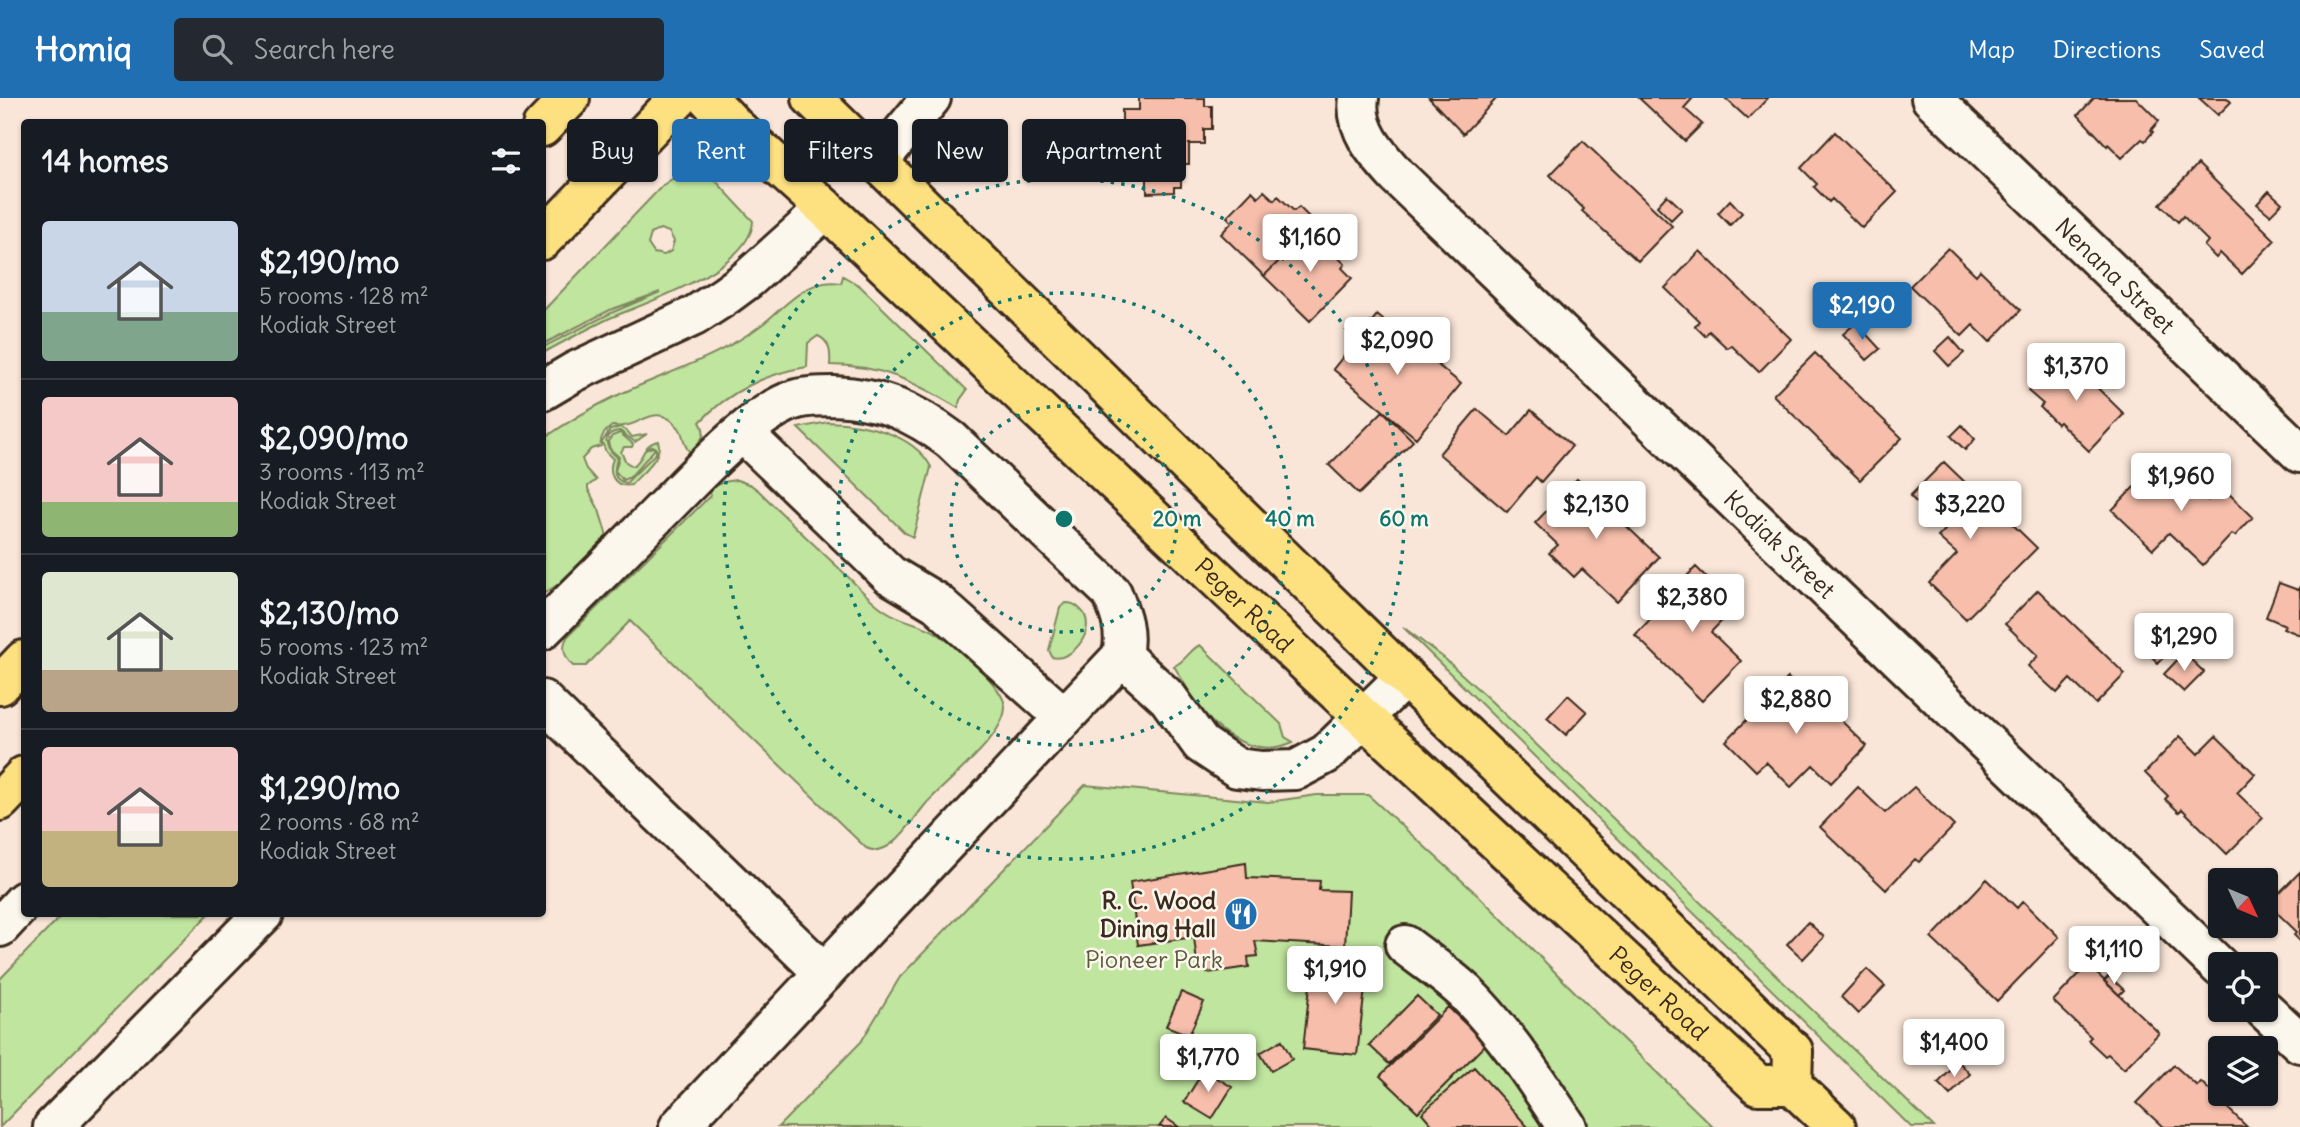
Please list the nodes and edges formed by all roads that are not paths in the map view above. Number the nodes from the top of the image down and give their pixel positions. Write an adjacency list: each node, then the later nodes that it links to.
1 (570, 98): 9 (main road)
2 (679, 98): 13 (main road)
3 (708, 98): 12 (main road, Peger Road)
4 (812, 98): 8 (main road, Peger Road)
5 (931, 98): 10 (street)
6 (1931, 98): 16 (street, Nenana Street)
7 (1359, 103): 31 (street, Kodiak Street)
8 (834, 119)
9 (546, 123)
10 (898, 138)
11 (898, 182): 20 (main road, Peger Road)
12 (826, 209): 14 (street); 24 (main road, Peger Road)
13 (546, 236)
14 (546, 389)
15 (743, 433): 17 (street); 18 (street); 23 (street)
16 (2300, 453)
17 (546, 627)
18 (1122, 656): 23 (street); 24 (street)
19 (21, 663): 21 (main road)
20 (1405, 677): 24 (street); 35 (main road, Peger Road)
21 (0, 685)
22 (546, 704): 32 (street)
23 (1064, 717): 32 (street)
24 (1364, 718): 35 (main road, Peger Road)
25 (21, 779): 26 (main road)
26 (0, 801)
27 (21, 904): 29 (street)
28 (260, 917): 36 (street)
29 (0, 927)
30 (1405, 945): 38 (street)
31 (2208, 956)
32 (824, 972): 37 (street)
33 (2278, 1022): 34 (street)
34 (2300, 1043)
35 (1792, 1085): 39 (main road)
36 (53, 1127)
37 (679, 1127)
38 (1567, 1127)
39 (1836, 1127)

